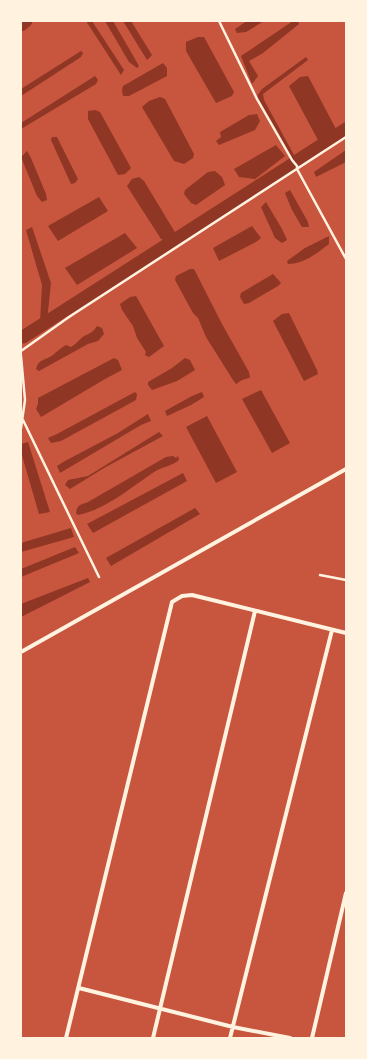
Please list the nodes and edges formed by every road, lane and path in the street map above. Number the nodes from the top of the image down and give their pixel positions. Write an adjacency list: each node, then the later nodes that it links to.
1 (219, 21): 3 (path)
2 (346, 138): 3 (path)
3 (297, 169): 4 (path); 5 (path)
4 (346, 259)
5 (21, 351)
6 (21, 356): 7 (path)
7 (23, 420): 8 (path); 11 (path)
8 (21, 428)
9 (346, 469): 16 (street)
10 (320, 575): 12 (path)
11 (99, 577)
12 (346, 580)
13 (255, 611): 14 (street); 18 (street); 19 (street)
14 (332, 630): 15 (street); 20 (street)
15 (346, 633)
16 (21, 652)
17 (346, 893): 25 (street)
18 (79, 988): 19 (street); 21 (street)
19 (161, 1009): 20 (street); 22 (street)
20 (233, 1027): 23 (street); 24 (street)
21 (66, 1038)
22 (153, 1038)
23 (230, 1038)
24 (290, 1038)
25 (312, 1038)

